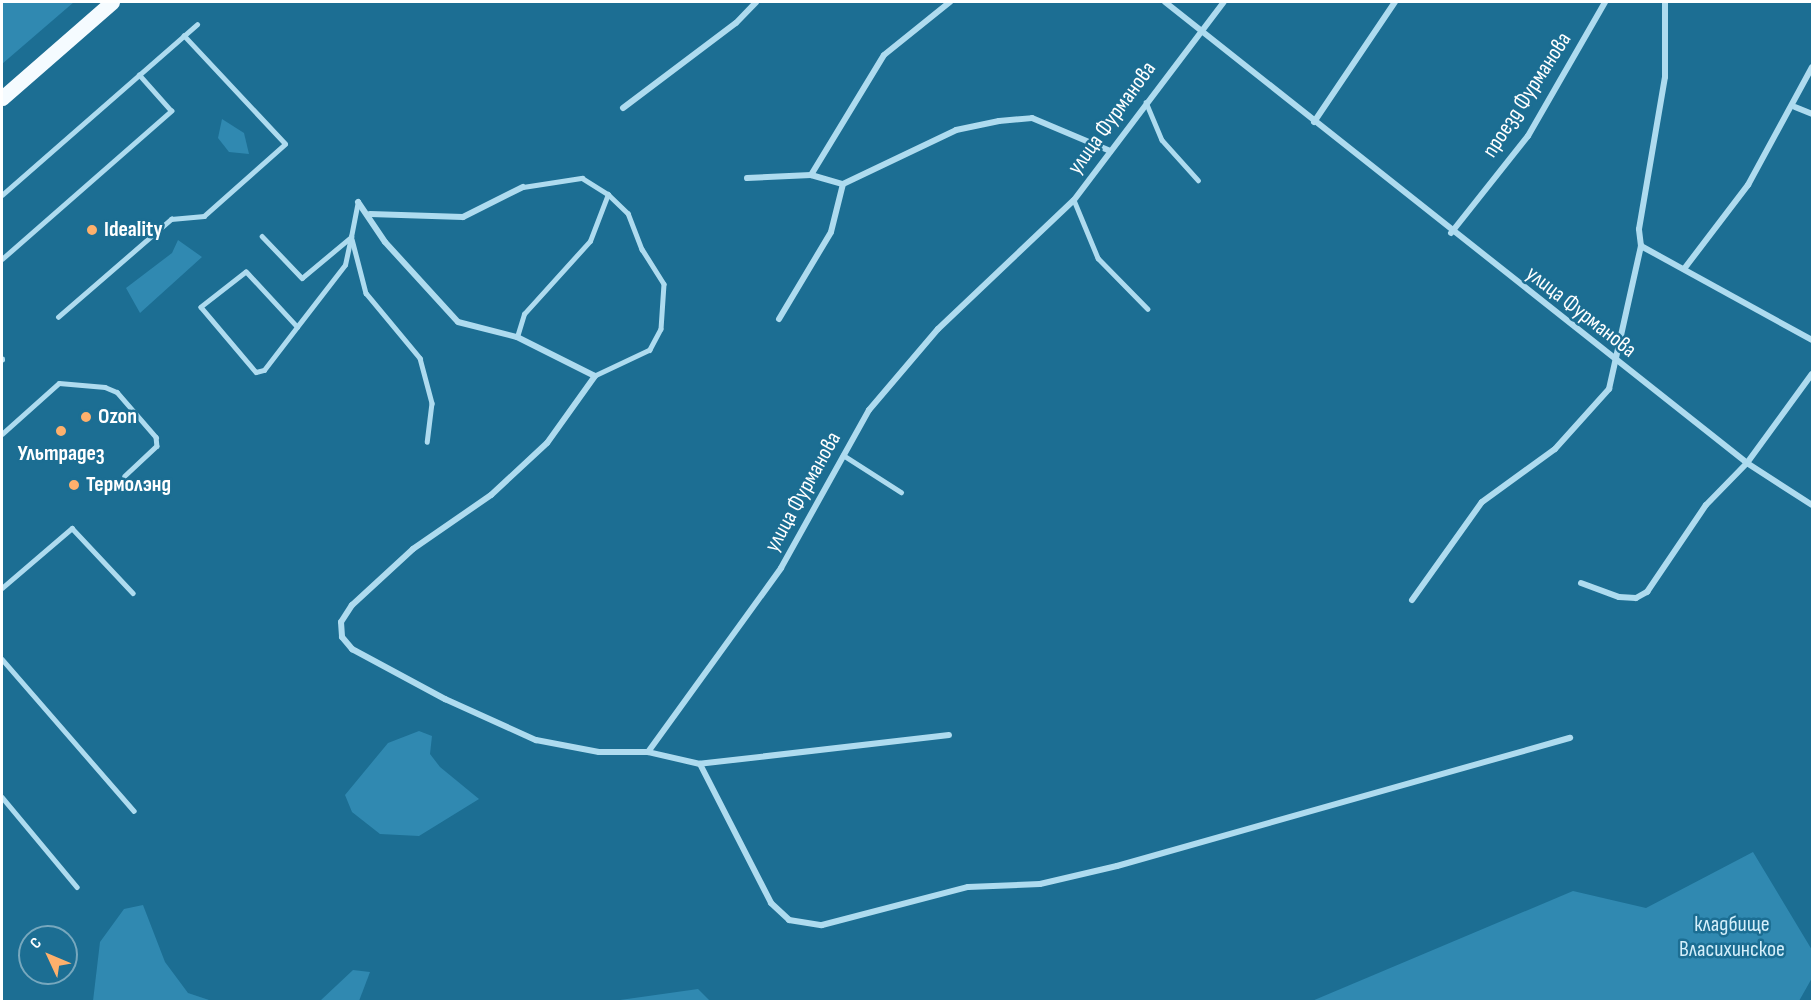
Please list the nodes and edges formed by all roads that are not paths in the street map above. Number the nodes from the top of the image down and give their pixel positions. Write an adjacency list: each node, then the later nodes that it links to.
1 (112, 2): 14 (main road)
2 (756, 2): 17 (street)
3 (950, 2): 21 (street)
4 (1165, 2): 10 (street, улица Фурманова)
5 (1224, 2): 10 (street)
6 (1395, 2): 19 (street)
7 (1605, 2): 31 (street, проезд Фурманова)
8 (1665, 2): 34 (street)
9 (197, 24): 11 (lane)
10 (1199, 30): 15 (street, улица Фурманова); 19 (street, улица Фурманова)
11 (184, 36): 13 (lane); 38 (lane)
12 (1812, 66): 16 (street)
13 (139, 75): 27 (lane); 35 (lane)
14 (2, 98)
15 (1146, 102): 20 (street, улица Фурманова); 23 (lane)
16 (1795, 107): 18 (street); 36 (street)
17 (623, 108)
18 (1812, 114)
19 (1314, 122): 31 (street, улица Фурманова)
20 (1110, 151): 24 (street); 28 (street, улица Фурманова)
21 (812, 175): 22 (street); 24 (street)
22 (747, 178)
23 (1198, 180)
24 (843, 184): 39 (street)
25 (523, 187): 26 (lane); 30 (street)
26 (608, 194): 41 (lane); 45 (lane)
27 (2, 195)
28 (1074, 200): 37 (lane); 48 (street, улица Фурманова)
29 (358, 202): 30 (street); 33 (lane)
30 (370, 214): 41 (street)
31 (1451, 233): 43 (street, улица Фурманова)
32 (262, 236): 33 (lane)
33 (351, 237): 40 (lane); 47 (lane)
34 (1641, 246): 36 (street); 43 (street)
35 (2, 259)
36 (1684, 268): 42 (street)
37 (1148, 309)
38 (58, 317)
39 (779, 319)
40 (297, 327): 40 (lane)
41 (517, 337): 45 (street)
42 (1812, 339)
43 (1612, 360): 49 (street, улица Фурманова); 56 (street)
44 (1812, 374): 49 (street)
45 (595, 376): 60 (street)
46 (2, 434): 50 (lane)
47 (427, 442)
48 (843, 455): 51 (lane); 60 (street, улица Фурманова)
49 (1747, 463): 52 (street, улица Фурманова); 53 (street)
50 (125, 476)
51 (901, 492)
52 (1812, 505)
53 (1581, 583)
54 (2, 588): 55 (lane)
55 (133, 593)
56 (1412, 600)
57 (2, 659): 63 (lane)
58 (949, 735): 61 (street)
59 (1570, 738): 61 (street)
60 (648, 752): 61 (street)
61 (700, 764)
62 (2, 797): 64 (lane)
63 (134, 811)
64 (77, 887)

